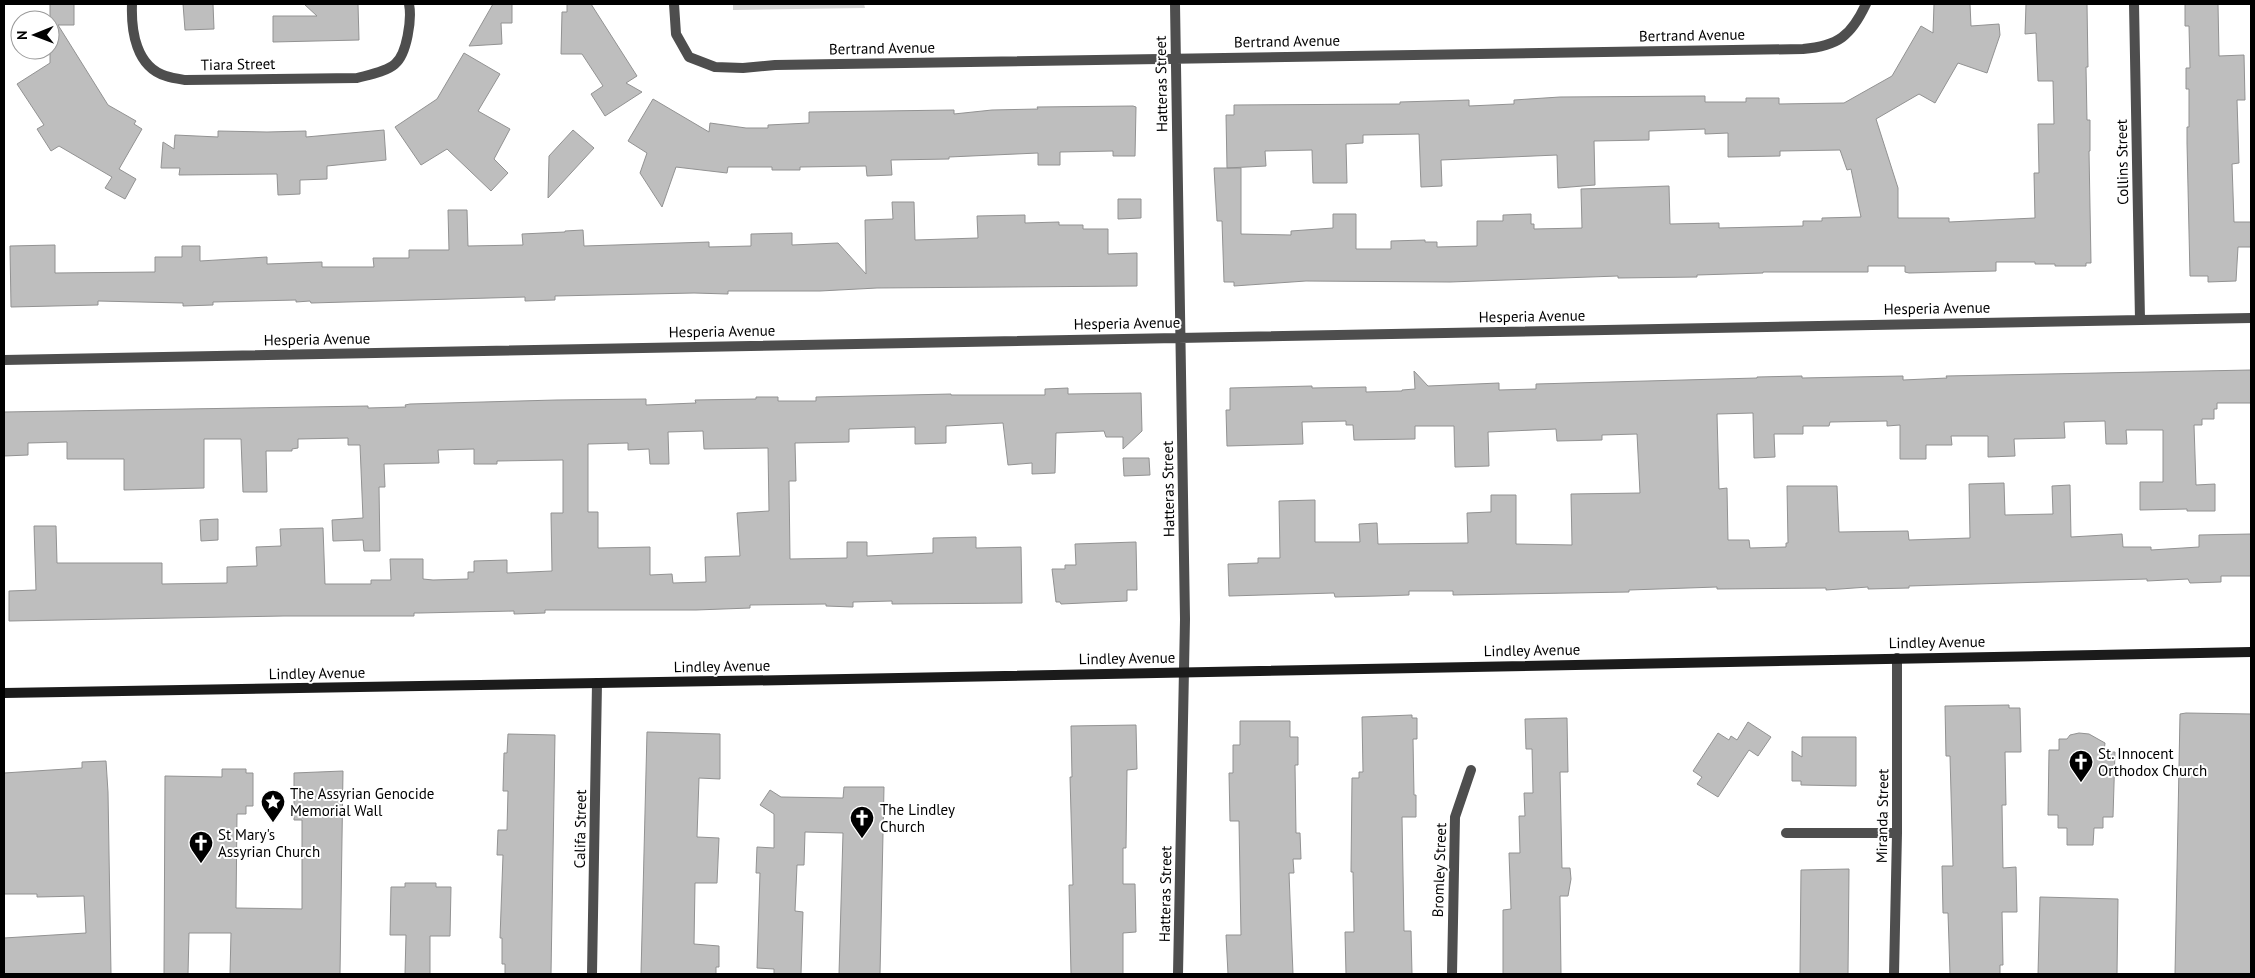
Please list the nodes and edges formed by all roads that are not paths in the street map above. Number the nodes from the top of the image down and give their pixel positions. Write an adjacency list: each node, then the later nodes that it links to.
1 (132, 4): 2 (street, Tiara Street)
2 (409, 4)
3 (674, 4): 7 (street, Bertrand Avenue)
4 (1175, 4): 7 (street, Hatteras Street)
5 (1866, 4): 7 (street, Bertrand Avenue)
6 (2134, 4): 9 (street, Collins Street)
7 (1176, 58): 10 (street, Hatteras Street)
8 (2251, 318): 9 (street, Hesperia Avenue)
9 (2140, 320): 10 (street, Hesperia Avenue)
10 (1180, 337): 11 (street, Hesperia Avenue); 14 (street, Hatteras Street)
11 (4, 360)
12 (2251, 652): 13 (main road, Lindley Avenue)
13 (1897, 658): 14 (main road, Lindley Avenue); 19 (street, Miranda Street)
14 (1184, 672): 15 (main road, Lindley Avenue); 21 (street, Hatteras Street)
15 (597, 683): 16 (main road, Lindley Avenue); 20 (street, Califa Street)
16 (4, 693)
17 (1472, 770): 22 (street, Bromley Street)
18 (1786, 833): 19 (street)
19 (1897, 833): 23 (street, Miranda Street)
20 (592, 974)
21 (1178, 974)
22 (1452, 974)
23 (1894, 974)

